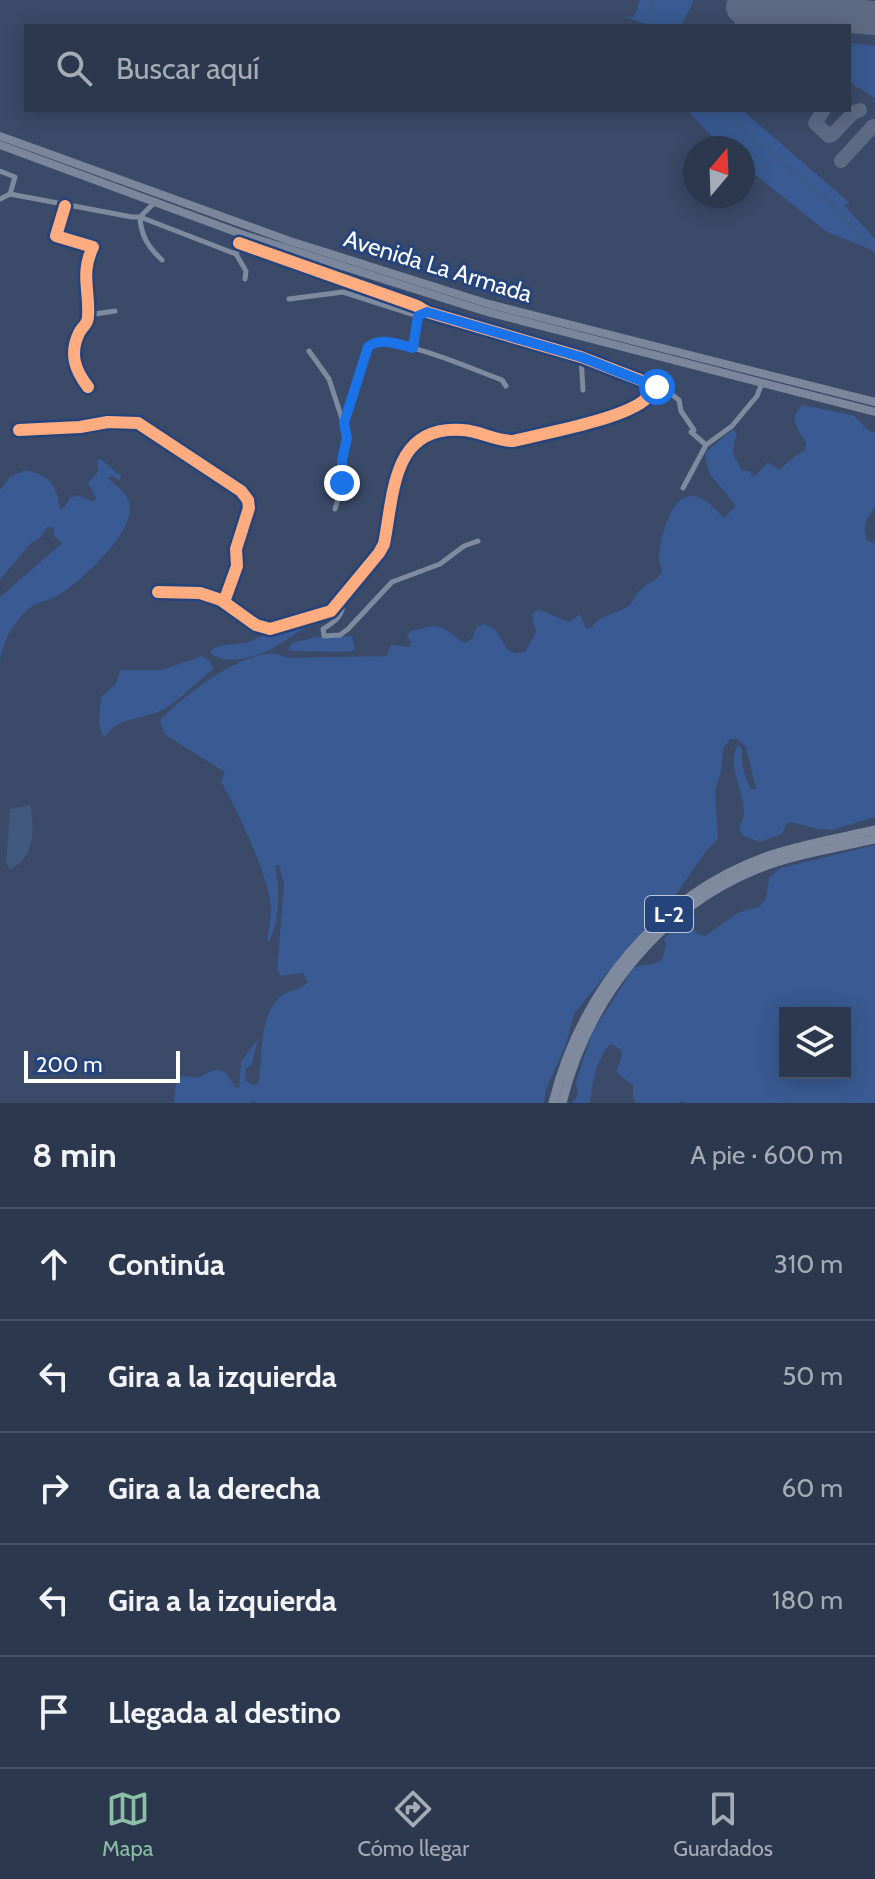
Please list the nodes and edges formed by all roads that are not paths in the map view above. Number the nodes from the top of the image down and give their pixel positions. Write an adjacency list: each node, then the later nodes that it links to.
1 (0, 136): 5 (main road, Avenida La Armada)
2 (0, 145): 5 (main road, Avenida La Armada)
3 (0, 171): 4 (street)
4 (10, 194): 6 (street); 7 (street)
5 (157, 198): 8 (street); 9 (main road, Avenida La Armada); 14 (main road, Avenida La Armada)
6 (0, 199)
7 (65, 206): 8 (street); 17 (street)
8 (140, 217): 10 (street); 11 (street)
9 (241, 239): 10 (street); 14 (main road, Avenida La Armada); 16 (street)
10 (236, 254): 12 (street)
11 (162, 260)
12 (245, 279)
13 (289, 299): 18 (street)
14 (488, 308): 19 (street); 24 (main road, Avenida La Armada); 28 (main road, Avenida La Armada)
15 (115, 311): 17 (street)
16 (427, 312): 18 (street); 19 (street)
17 (88, 315): 26 (street)
18 (418, 316): 20 (street)
19 (483, 330): 22 (street)
20 (413, 348): 25 (street); 30 (street)
21 (309, 351): 30 (street)
22 (581, 357): 23 (street); 27 (street)
23 (646, 383): 32 (street); 37 (street)
24 (762, 383): 29 (main road, Avenida La Armada); 32 (street)
25 (506, 386)
26 (88, 387)
27 (583, 390)
28 (875, 402)
29 (875, 412)
30 (344, 423): 34 (street)
31 (19, 430): 38 (street)
32 (706, 445): 33 (street)
33 (683, 488)
34 (335, 509)
35 (478, 541): 37 (street)
36 (158, 592): 38 (street)
37 (343, 599): 38 (street)
38 (224, 602)
39 (875, 830): 41 (highway, L-2)
40 (875, 839): 42 (highway, L-2)
41 (553, 1103)
42 (562, 1103)

